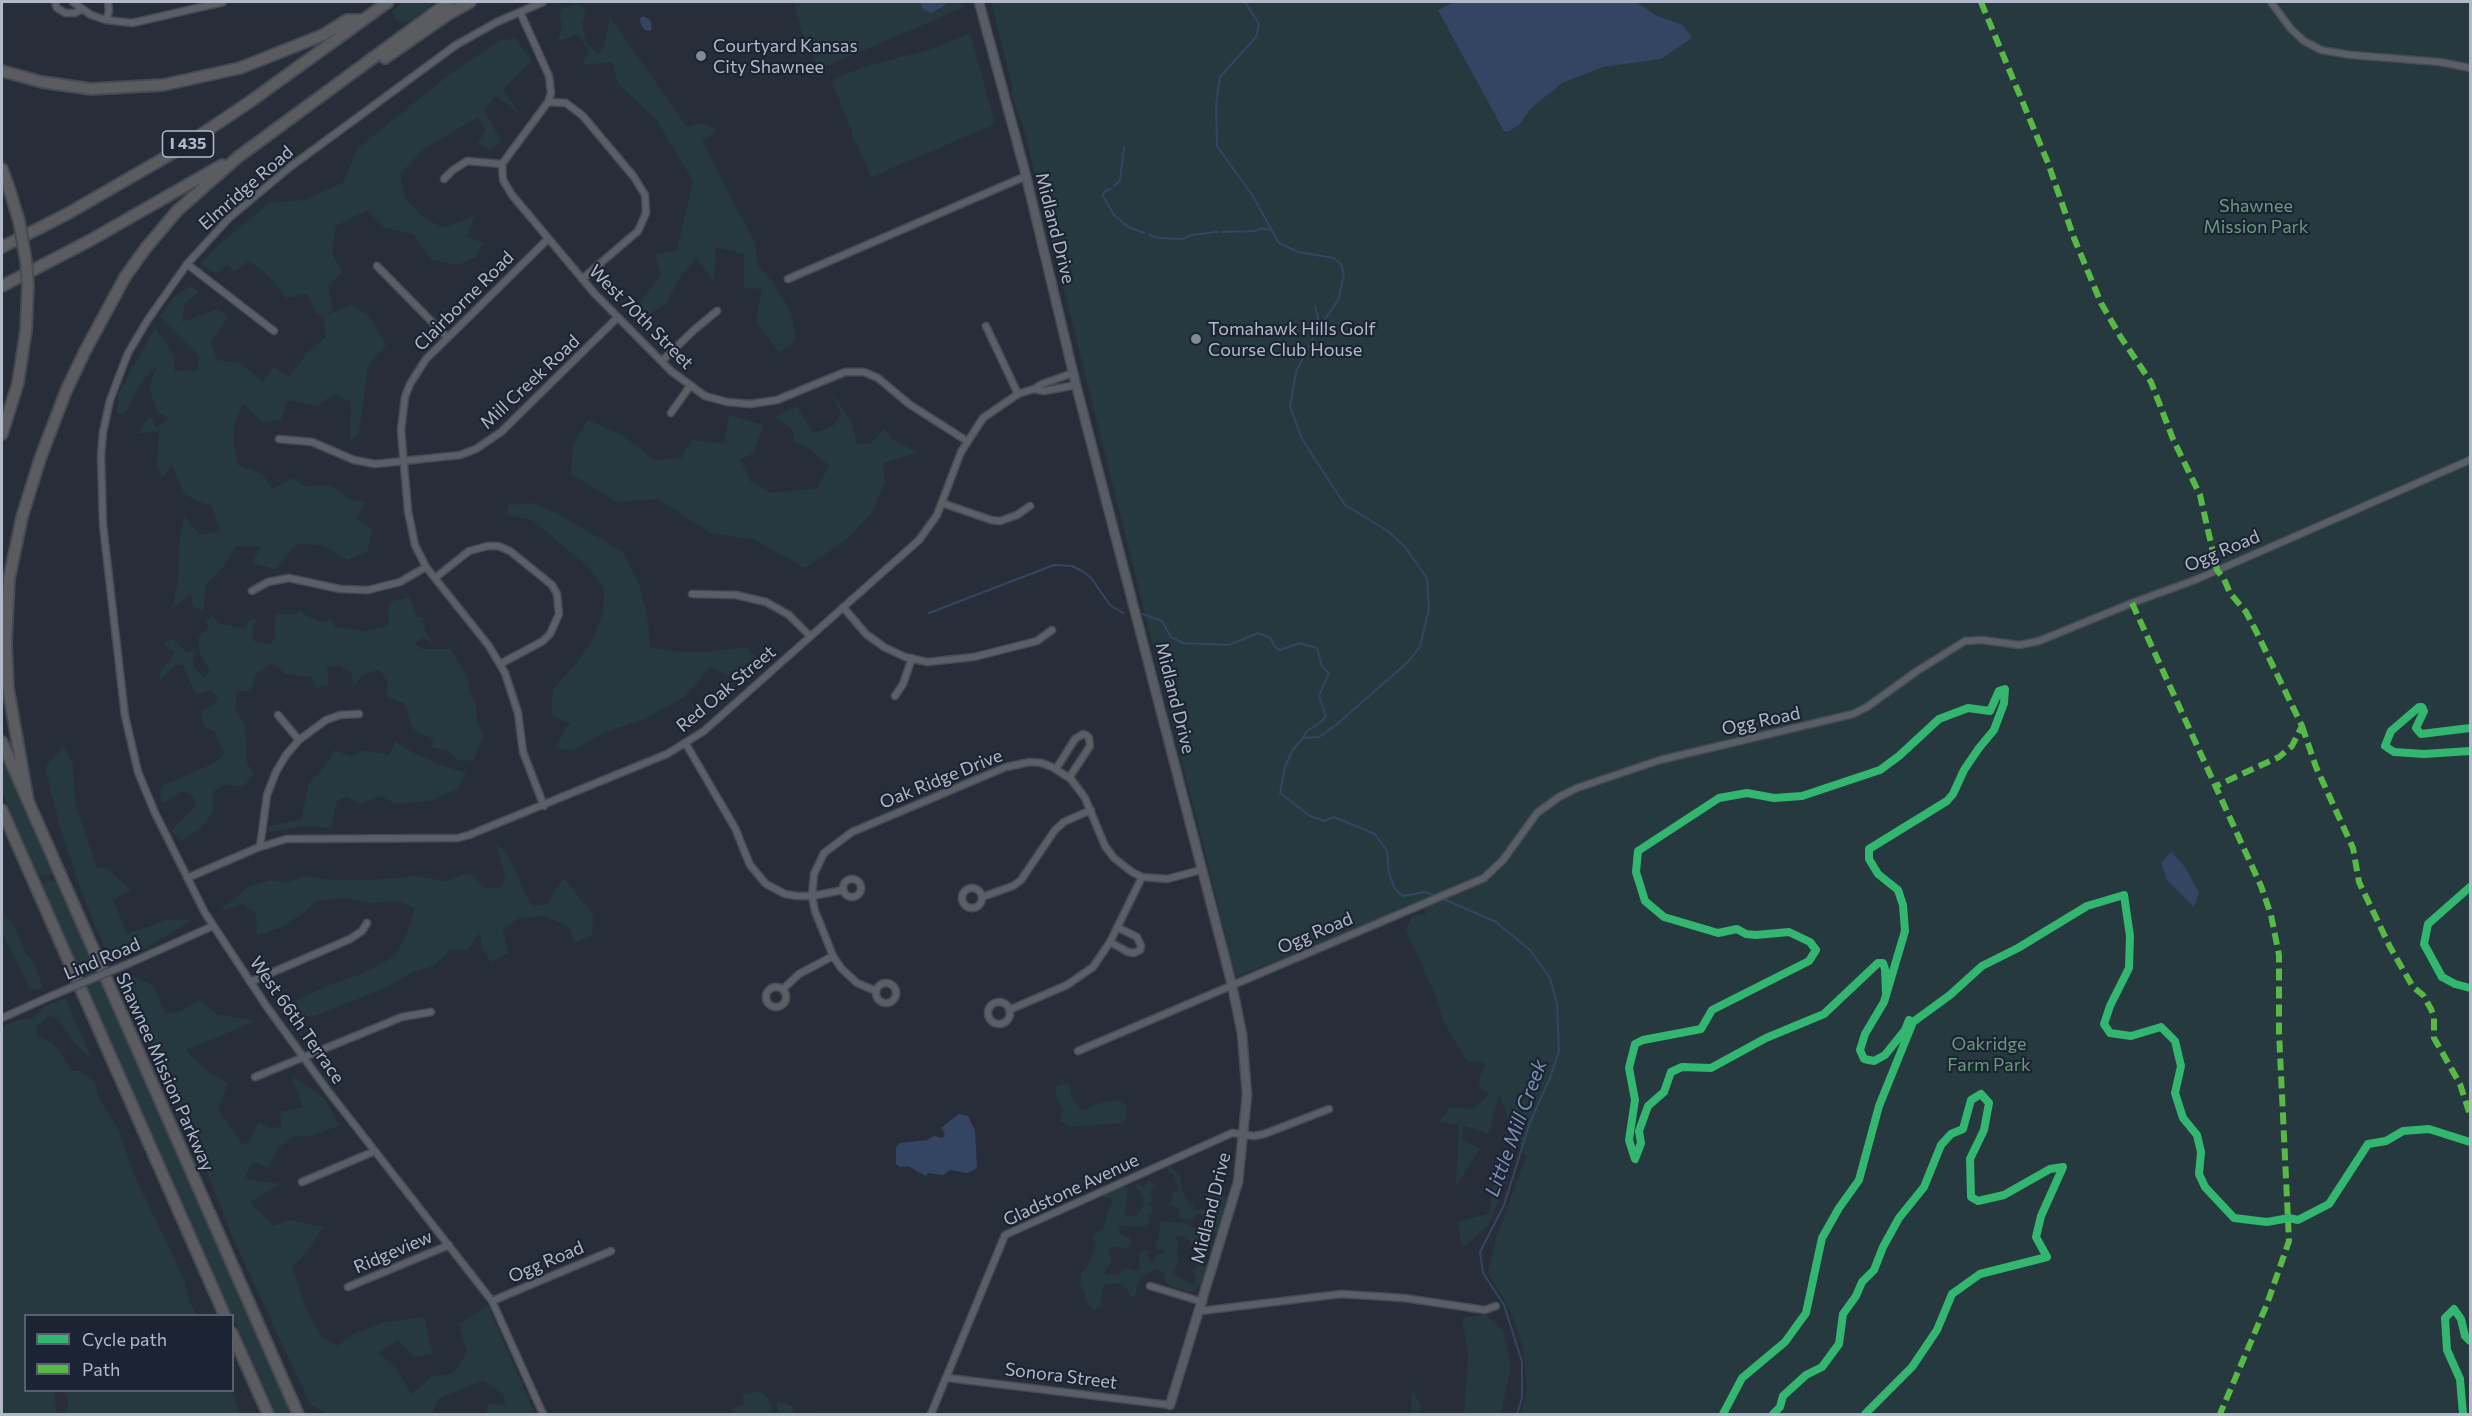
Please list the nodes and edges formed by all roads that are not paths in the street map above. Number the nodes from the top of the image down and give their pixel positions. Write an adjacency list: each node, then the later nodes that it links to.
1 (55, 2): 11 (street)
2 (73, 2): 11 (street)
3 (108, 2): 13 (street)
4 (223, 2): 13 (street)
5 (388, 2): 14 (highway, I 435)
6 (449, 2): 16 (highway, I 435)
7 (470, 2): 16 (highway)
8 (543, 2): 12 (street, Elmridge Road)
9 (978, 2): 22 (main road, Midland Drive)
10 (2271, 2): 15 (street)
11 (82, 9): 13 (street)
12 (520, 12): 18 (street); 26 (street, Elmridge Road)
13 (106, 20)
14 (361, 20): 17 (highway); 25 (highway, I 435)
15 (2470, 68)
16 (360, 69): 19 (highway, I 435)
17 (2, 71)
18 (549, 102): 20 (street); 28 (street)
19 (238, 157): 30 (highway, I 435); 68 (highway)
20 (502, 164): 23 (street); 24 (street, West 70th Street)
21 (2, 170): 43 (highway, bridge)
22 (1026, 176): 29 (street); 37 (main road, Midland Drive)
23 (444, 179)
24 (548, 239): 28 (street, West 70th Street); 35 (street, Clairborne Road)
25 (2, 247)
26 (187, 264): 34 (street); 54 (street, Elmridge Road)
27 (377, 266): 35 (street)
28 (582, 279): 32 (street, West 70th Street)
29 (788, 279)
30 (2, 286)
31 (717, 312): 36 (street)
32 (618, 317): 36 (street, West 70th Street); 47 (street, Mill Creek Road)
33 (986, 326): 41 (street)
34 (274, 331)
35 (447, 337): 47 (street, Clairborne Road)
36 (662, 361): 39 (street, West 70th Street)
37 (1073, 373): 38 (main road, Midland Drive); 40 (street)
38 (1076, 385): 40 (street, Red Oak Street); 75 (main road, Midland Drive)
39 (690, 386): 42 (street); 45 (street, West 70th Street)
40 (1034, 389): 41 (street, Red Oak Street)
41 (1018, 394): 45 (street, Red Oak Street)
42 (671, 413)
43 (2, 434)
44 (279, 439): 47 (street, Mill Creek Road)
45 (967, 441): 48 (street, Red Oak Street)
46 (2470, 460): 87 (street, Ogg Road)
47 (404, 462): 50 (street, Clairborne Road)
48 (942, 503): 49 (street); 55 (street, Red Oak Street)
49 (1030, 506)
50 (426, 567): 51 (street, Clairborne Road); 52 (street)
51 (435, 578): 59 (street); 59 (street)
52 (252, 591)
53 (692, 594): 57 (street)
54 (112, 605): 77 (street, West 66th Terrace)
55 (843, 607): 57 (street, Red Oak Street); 58 (street)
56 (1052, 630): 58 (street)
57 (810, 636): 65 (street, Red Oak Street)
58 (912, 658): 60 (street)
59 (500, 664): 69 (street)
60 (895, 696)
61 (359, 714): 63 (street)
62 (278, 715): 63 (street)
63 (299, 740): 74 (street)
64 (2, 742): 68 (highway, Shawnee Mission Parkway)
65 (686, 744): 69 (street, Red Oak Street); 79 (street)
66 (1056, 769): 67 (street, Oak Ridge Drive); 67 (street); 79 (street, Oak Ridge Drive)
67 (1069, 778): 71 (street, Oak Ridge Drive)
68 (28, 801): 112 (highway, Shawnee Mission Parkway)
69 (544, 806): 74 (street, Red Oak Street)
70 (2, 810): 73 (highway)
71 (1091, 810): 76 (street, Oak Ridge Drive); 80 (street)
72 (2, 823): 73 (highway)
73 (14, 837): 107 (highway)
74 (260, 847): 77 (street, Red Oak Street)
75 (1201, 870): 76 (street); 87 (main road, Midland Drive)
76 (1142, 877): 83 (street)
77 (187, 878): 82 (street, West 66th Terrace)
78 (843, 890): 79 (street)
79 (812, 896): 85 (street, Oak Ridge Drive)
80 (982, 897)
81 (367, 923): 86 (street)
82 (213, 926): 86 (street, West 66th Terrace); 92 (street, Lind Road, bridge)
83 (1117, 927): 84 (street); 84 (street)
84 (1110, 942): 90 (street)
85 (833, 956): 88 (street); 89 (street, Oak Ridge Drive)
86 (250, 982): 94 (street, West 66th Terrace)
87 (1232, 985): 93 (street, Ogg Road); 97 (main road, Midland Drive)
88 (783, 989)
89 (876, 991)
90 (1009, 1010)
91 (431, 1012): 94 (street)
92 (2, 1018)
93 (1078, 1051)
94 (303, 1058): 95 (street); 98 (street, West 66th Terrace)
95 (255, 1077)
96 (1329, 1109): 97 (street, Gladstone Avenue)
97 (1244, 1134): 106 (main road, Midland Drive); 109 (street, Gladstone Avenue)
98 (375, 1151): 99 (street); 100 (street, West 66th Terrace)
99 (302, 1182)
100 (449, 1245): 103 (street, Ridgeview); 104 (street, West 66th Terrace)
101 (611, 1251): 104 (street, Ogg Road)
102 (1150, 1286): 106 (street)
103 (348, 1287)
104 (492, 1301): 113 (street, West 66th Terrace)
105 (1496, 1306): 106 (street)
106 (1202, 1307): 110 (main road, Midland Drive)
107 (224, 1314)
108 (234, 1338): 111 (highway)
109 (948, 1378): 110 (street, Sonora Street); 114 (street, Gladstone Avenue)
110 (1170, 1405)
111 (268, 1414)
112 (298, 1414)
113 (543, 1414)
114 (931, 1414)

